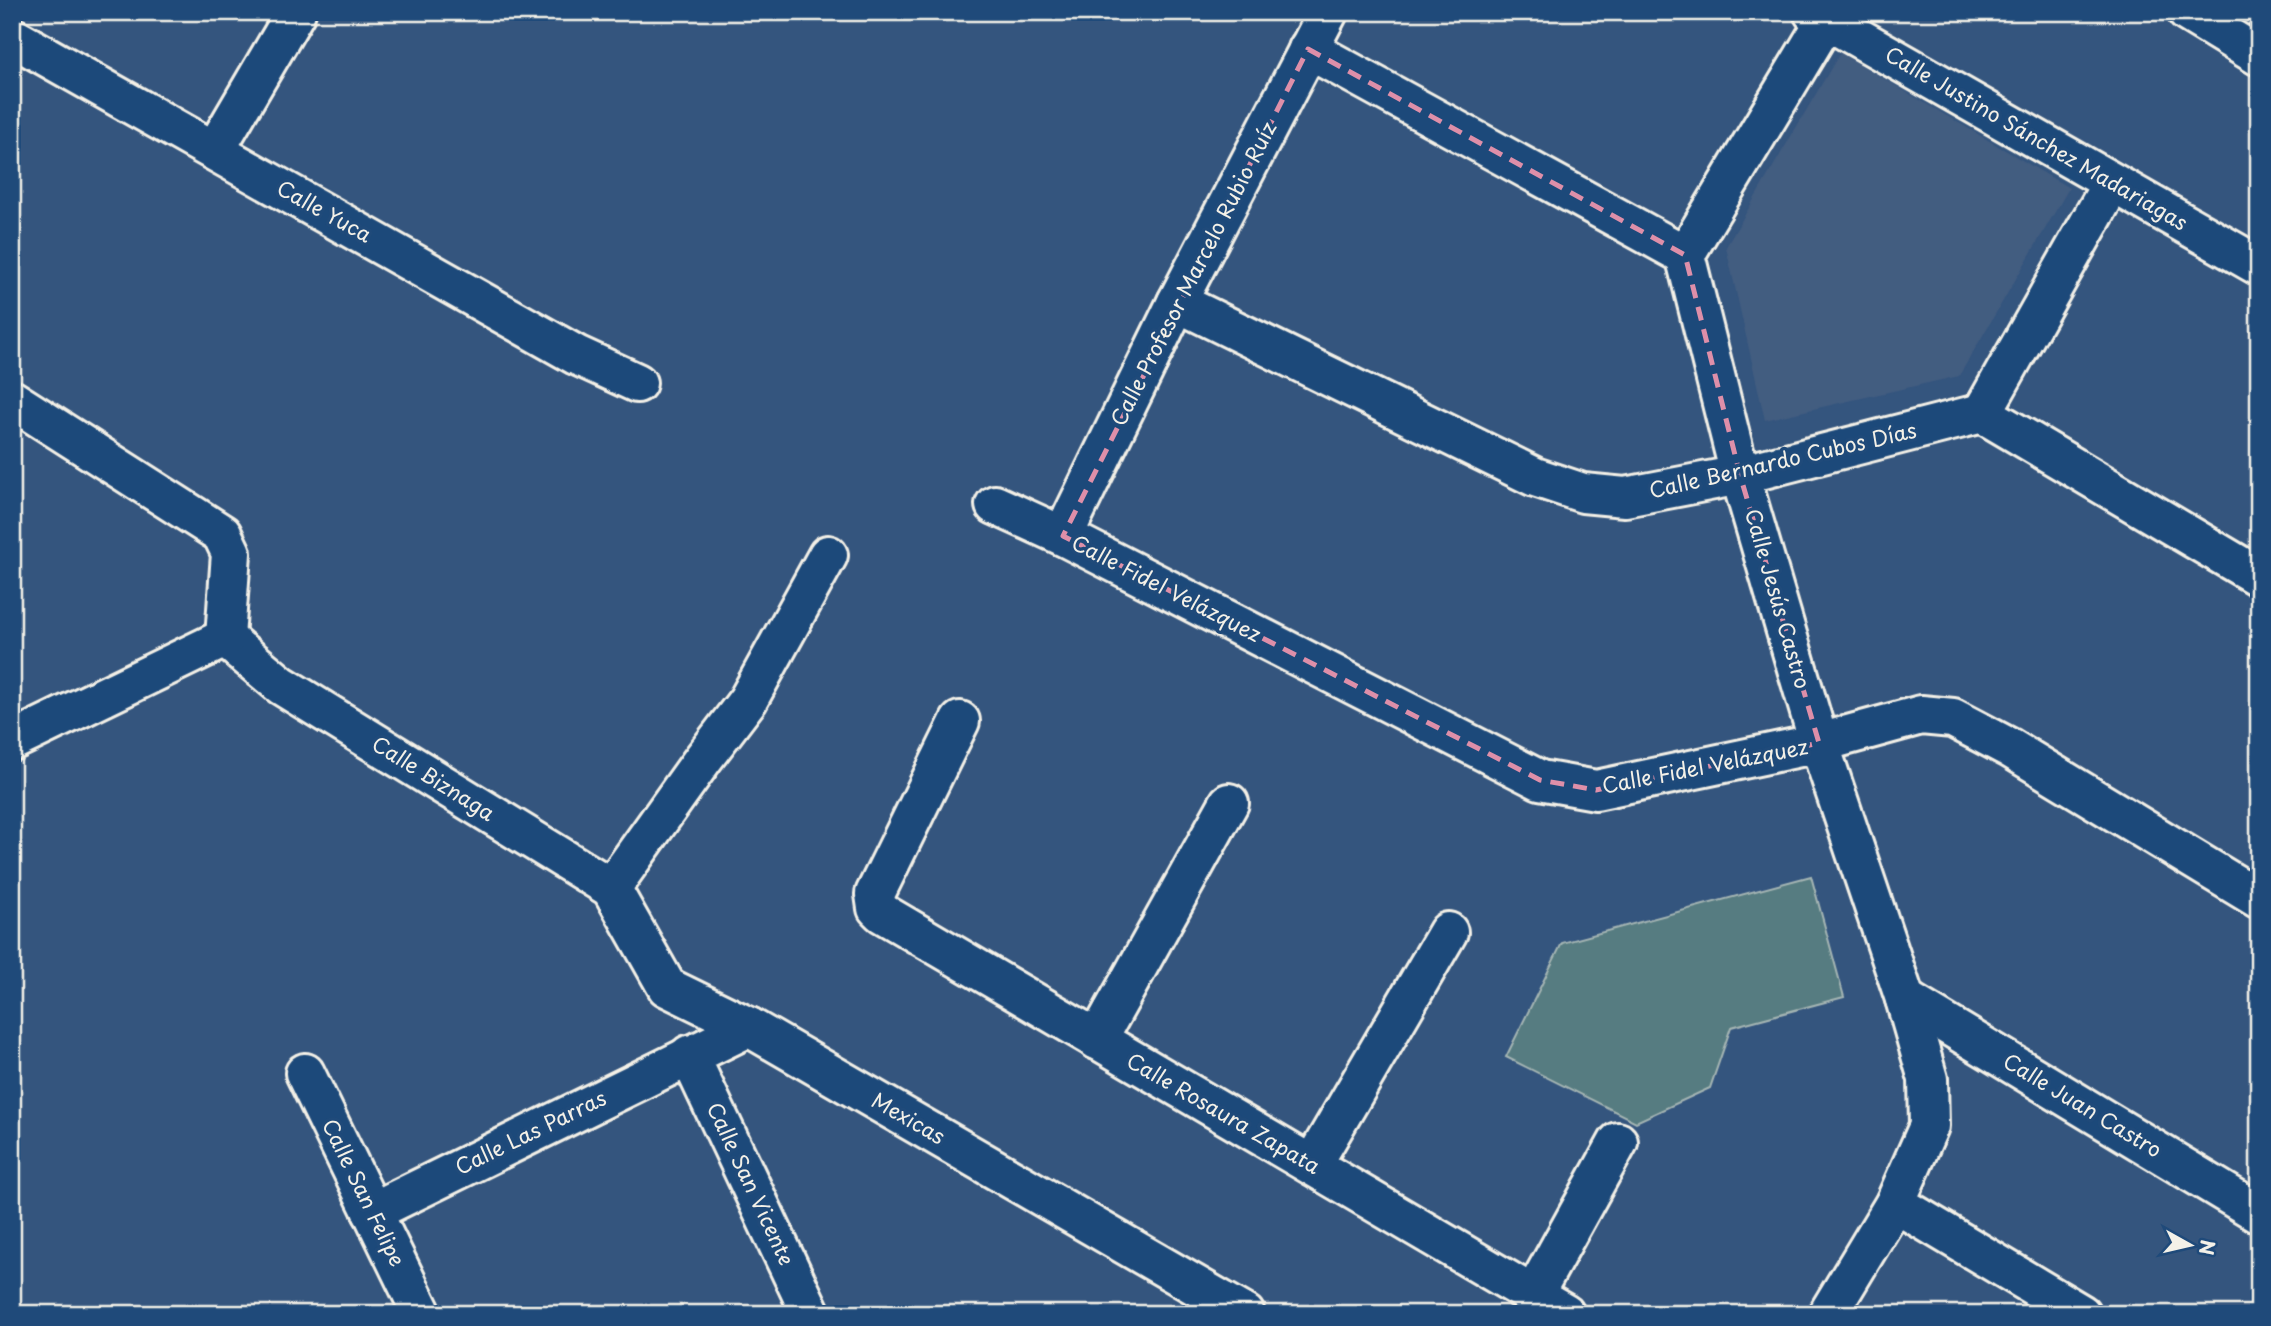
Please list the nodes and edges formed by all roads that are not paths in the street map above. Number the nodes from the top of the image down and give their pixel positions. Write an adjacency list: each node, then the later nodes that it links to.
1 (296, 12): 8 (street)
2 (1328, 12): 6 (street, Calle Profesor Marcelo Rubio Ruíz)
3 (2187, 12): 7 (street)
4 (1820, 16): 9 (street, Calle Justino Sánchez Madariagas); 10 (street)
5 (12, 37): 8 (street, Calle Yuca)
6 (1308, 49): 10 (street); 12 (street, Calle Profesor Marcelo Rubio Ruíz)
7 (2259, 56)
8 (215, 150): 13 (street, Calle Yuca)
9 (2112, 183): 11 (street, Calle Justino Sánchez Madariagas); 15 (street)
10 (1685, 255): 16 (street, Calle Jesús Castro)
11 (2259, 266)
12 (1177, 302): 16 (street, Calle Bernardo Cubos Días); 18 (street, Calle Profesor Marcelo Rubio Ruíz)
13 (637, 383)
14 (12, 400): 21 (street)
15 (1982, 413): 16 (street, Calle Bernardo Cubos Días); 20 (street)
16 (1740, 475): 24 (street, Calle Jesús Castro)
17 (995, 505): 18 (street, Calle Fidel Velázquez)
18 (1063, 536): 24 (street, Calle Fidel Velázquez)
19 (828, 555): 26 (street)
20 (2259, 577)
21 (225, 638): 23 (street); 26 (street, Calle Biznaga)
22 (960, 721): 31 (street, Calle Rosaura Zapata)
23 (12, 741)
24 (1819, 743): 27 (street, Calle Fidel Velázquez); 29 (street, Calle Jesús Castro)
25 (1229, 803): 31 (street)
26 (611, 888): 30 (street, Mexicas)
27 (2255, 888)
28 (1448, 932): 35 (street)
29 (1905, 999): 36 (street, Calle Jesús Castro); 38 (street, Calle Juan Castro)
30 (749, 1027): 32 (street, Calle Las Parras); 42 (street, Mexicas)
31 (1097, 1040): 35 (street, Calle Rosaura Zapata)
32 (689, 1055): 37 (street, Calle Las Parras); 41 (street, Calle San Vicente)
33 (305, 1073): 37 (street, Calle San Felipe)
34 (1618, 1142): 39 (street)
35 (1312, 1165): 39 (street, Calle Rosaura Zapata)
36 (1895, 1203): 43 (street, Calle Jesús Castro); 44 (street)
37 (372, 1212): 40 (street, Calle San Felipe)
38 (2259, 1213)
39 (1549, 1304)
40 (422, 1314)
41 (811, 1314)
42 (1245, 1314)
43 (1828, 1314)
44 (2081, 1314)

